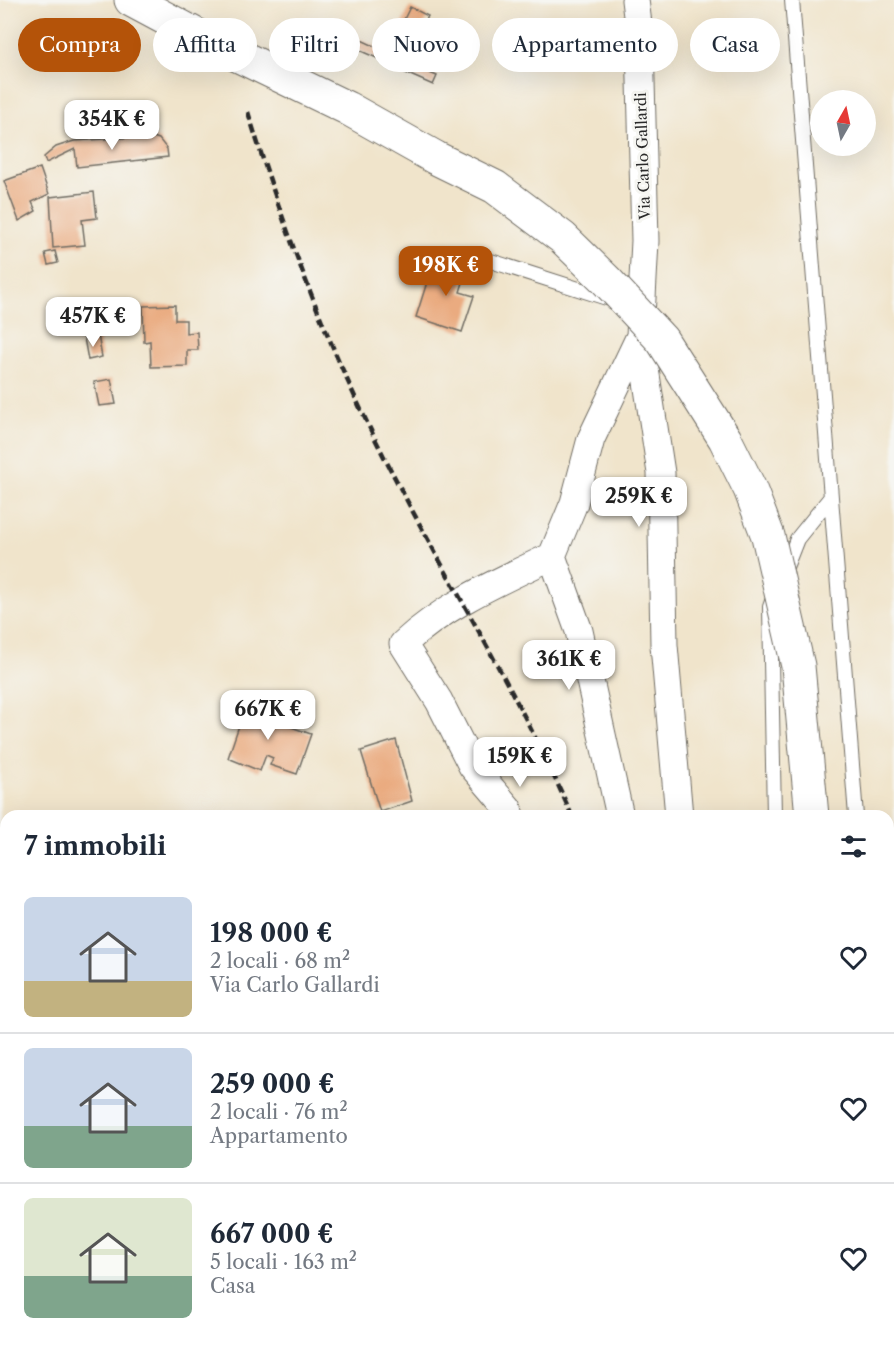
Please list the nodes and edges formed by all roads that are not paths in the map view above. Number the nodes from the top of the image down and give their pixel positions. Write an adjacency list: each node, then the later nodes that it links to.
1 (131, 0): 13 (highway, bridge)
2 (635, 0): 5 (street, Via Carlo Gallardi)
3 (792, 0): 7 (lane)
4 (472, 255): 5 (lane)
5 (642, 307): 6 (street, Via Carlo Gallardi)
6 (640, 336): 8 (street); 11 (street)
7 (830, 498): 12 (lane); 14 (lane)
8 (552, 556): 9 (street); 10 (street)
9 (508, 810)
10 (619, 810)
11 (677, 810)
12 (774, 810)
13 (811, 810)
14 (856, 810)

